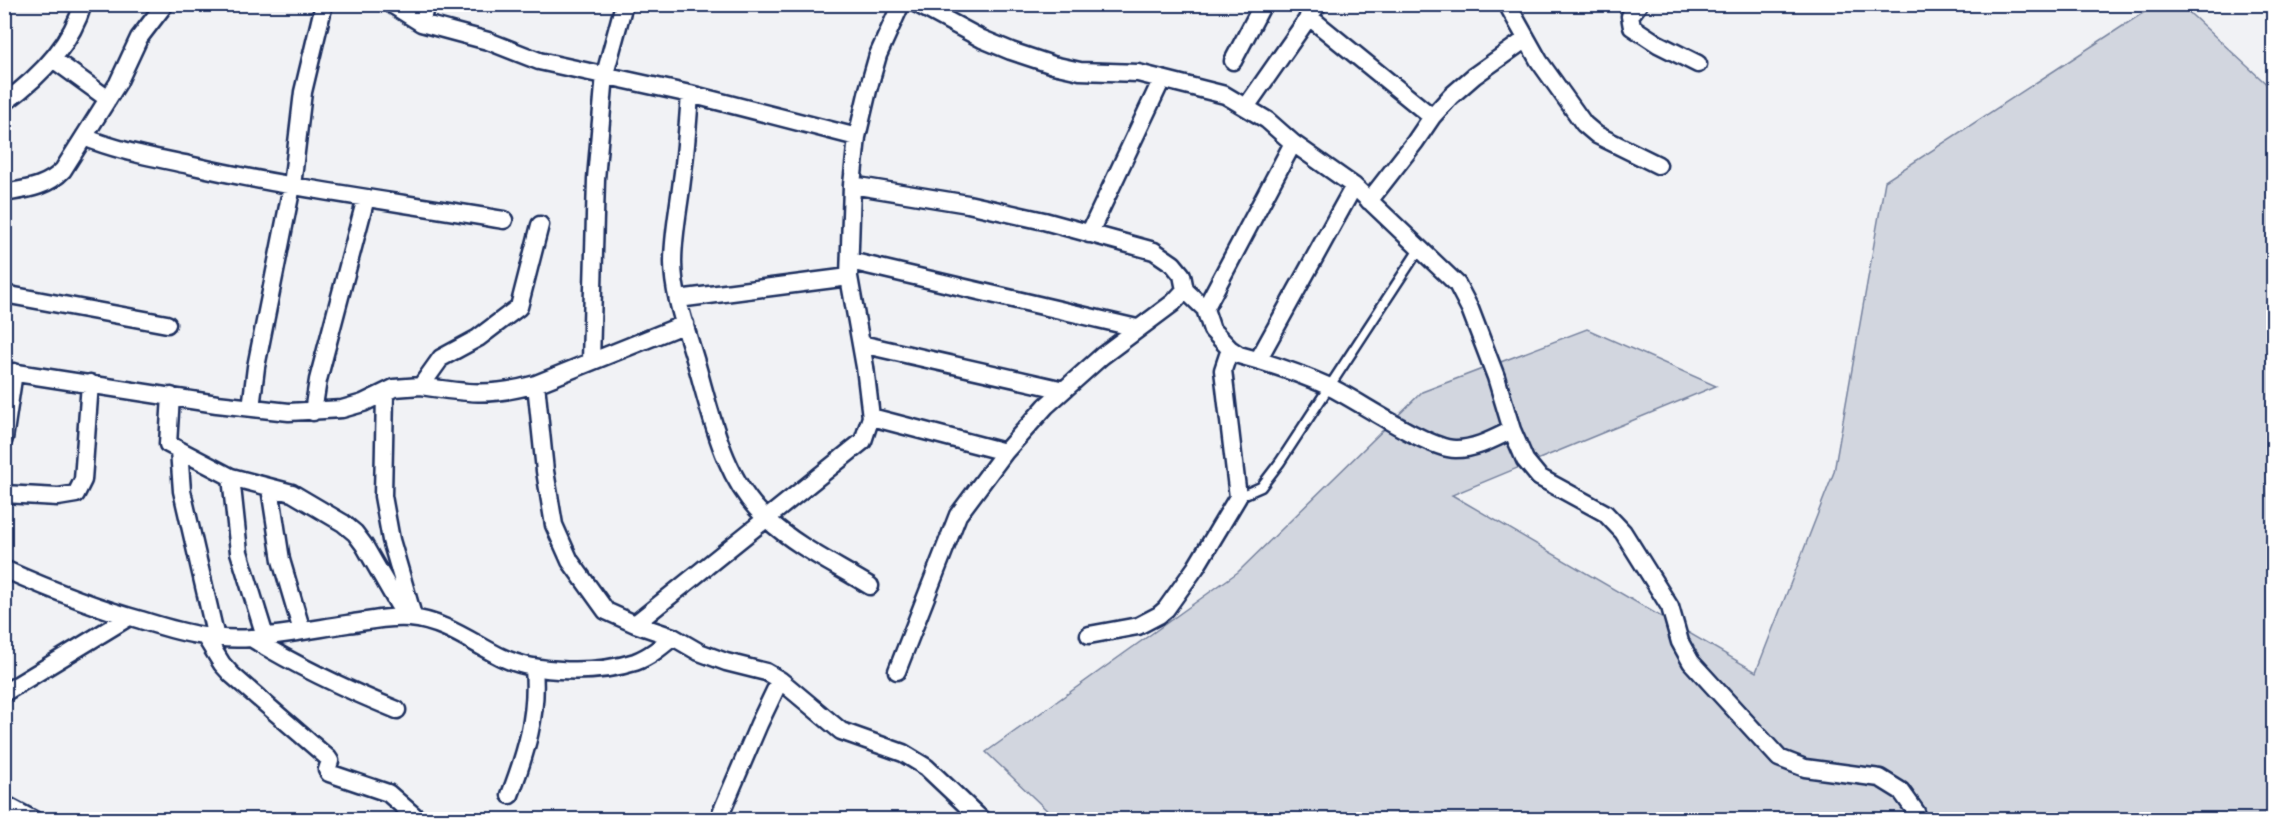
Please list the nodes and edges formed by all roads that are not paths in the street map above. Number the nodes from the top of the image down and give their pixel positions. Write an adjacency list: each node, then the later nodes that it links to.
1 (83, 4): 15 (street)
2 (165, 4): 21 (street)
3 (324, 4): 30 (street)
4 (391, 4): 13 (street)
5 (426, 4): 13 (street)
6 (624, 4): 18 (street)
7 (901, 4): 26 (street)
8 (917, 4): 19 (street)
9 (1263, 4): 16 (street)
10 (1507, 4): 14 (street)
11 (1639, 4): 17 (street)
12 (1313, 10): 23 (street); 24 (street)
13 (421, 23): 18 (street)
14 (1526, 39): 24 (street); 28 (street)
15 (53, 59): 21 (street); 22 (street)
16 (1233, 61)
17 (1698, 64)
18 (605, 74): 20 (street); 50 (street)
19 (1162, 79): 23 (street); 37 (street)
20 (690, 94): 26 (street); 42 (street)
21 (108, 99): 25 (street)
22 (4, 103)
23 (1246, 107): 27 (street)
24 (1432, 117): 34 (street)
25 (84, 136): 30 (street); 32 (street)
26 (857, 137): 29 (street)
27 (1293, 143): 31 (street); 43 (street)
28 (1659, 165)
29 (852, 185): 37 (street); 39 (street)
30 (292, 186): 33 (street); 59 (street)
31 (1353, 186): 34 (street); 49 (street)
32 (4, 193)
33 (366, 198): 35 (street); 60 (street)
34 (1369, 201): 38 (street)
35 (504, 220)
36 (540, 225): 54 (street)
37 (1089, 234): 40 (street)
38 (1420, 248): 55 (lane); 62 (street)
39 (849, 269): 42 (street); 46 (street); 47 (street)
40 (1185, 290): 43 (street); 46 (street)
41 (4, 294): 44 (street)
42 (678, 299): 45 (street)
43 (1205, 309): 48 (street)
44 (167, 324)
45 (685, 324): 50 (street); 70 (street)
46 (1137, 328): 56 (street)
47 (861, 344): 56 (street); 61 (street)
48 (1230, 348): 49 (street); 69 (street)
49 (1258, 360): 55 (street)
50 (591, 361): 53 (street)
51 (9, 371): 52 (street); 63 (street)
52 (90, 383): 58 (street); 68 (street)
53 (536, 384): 54 (street); 75 (street)
54 (420, 386): 57 (street)
55 (1328, 387): 62 (street); 69 (lane)
56 (1064, 390): 65 (street)
57 (385, 393): 60 (street); 74 (street)
58 (171, 396): 59 (street); 64 (street)
59 (251, 408): 60 (street)
60 (313, 412)
61 (871, 417): 65 (street); 70 (street)
62 (1512, 429): 92 (street)
63 (4, 439)
64 (179, 450): 66 (street); 80 (street)
65 (1005, 452): 82 (street)
66 (231, 477): 67 (street); 78 (street)
67 (270, 488): 74 (street); 76 (street)
68 (4, 494)
69 (1238, 497): 77 (street)
70 (766, 519): 72 (street); 75 (street)
71 (4, 569): 73 (street)
72 (870, 586)
73 (129, 617): 80 (street); 84 (street)
74 (414, 618): 76 (street); 81 (street)
75 (635, 624): 79 (street)
76 (302, 631): 78 (street)
77 (1089, 635)
78 (258, 637): 80 (street); 85 (street)
79 (673, 637): 81 (street); 83 (street)
80 (211, 638): 89 (street)
81 (534, 669): 86 (street)
82 (897, 671)
83 (780, 680): 90 (street); 91 (street)
84 (4, 693)
85 (397, 710)
86 (510, 795)
87 (4, 804): 88 (street)
88 (34, 819)
89 (419, 819)
90 (718, 819)
91 (982, 819)
92 (1918, 819)

